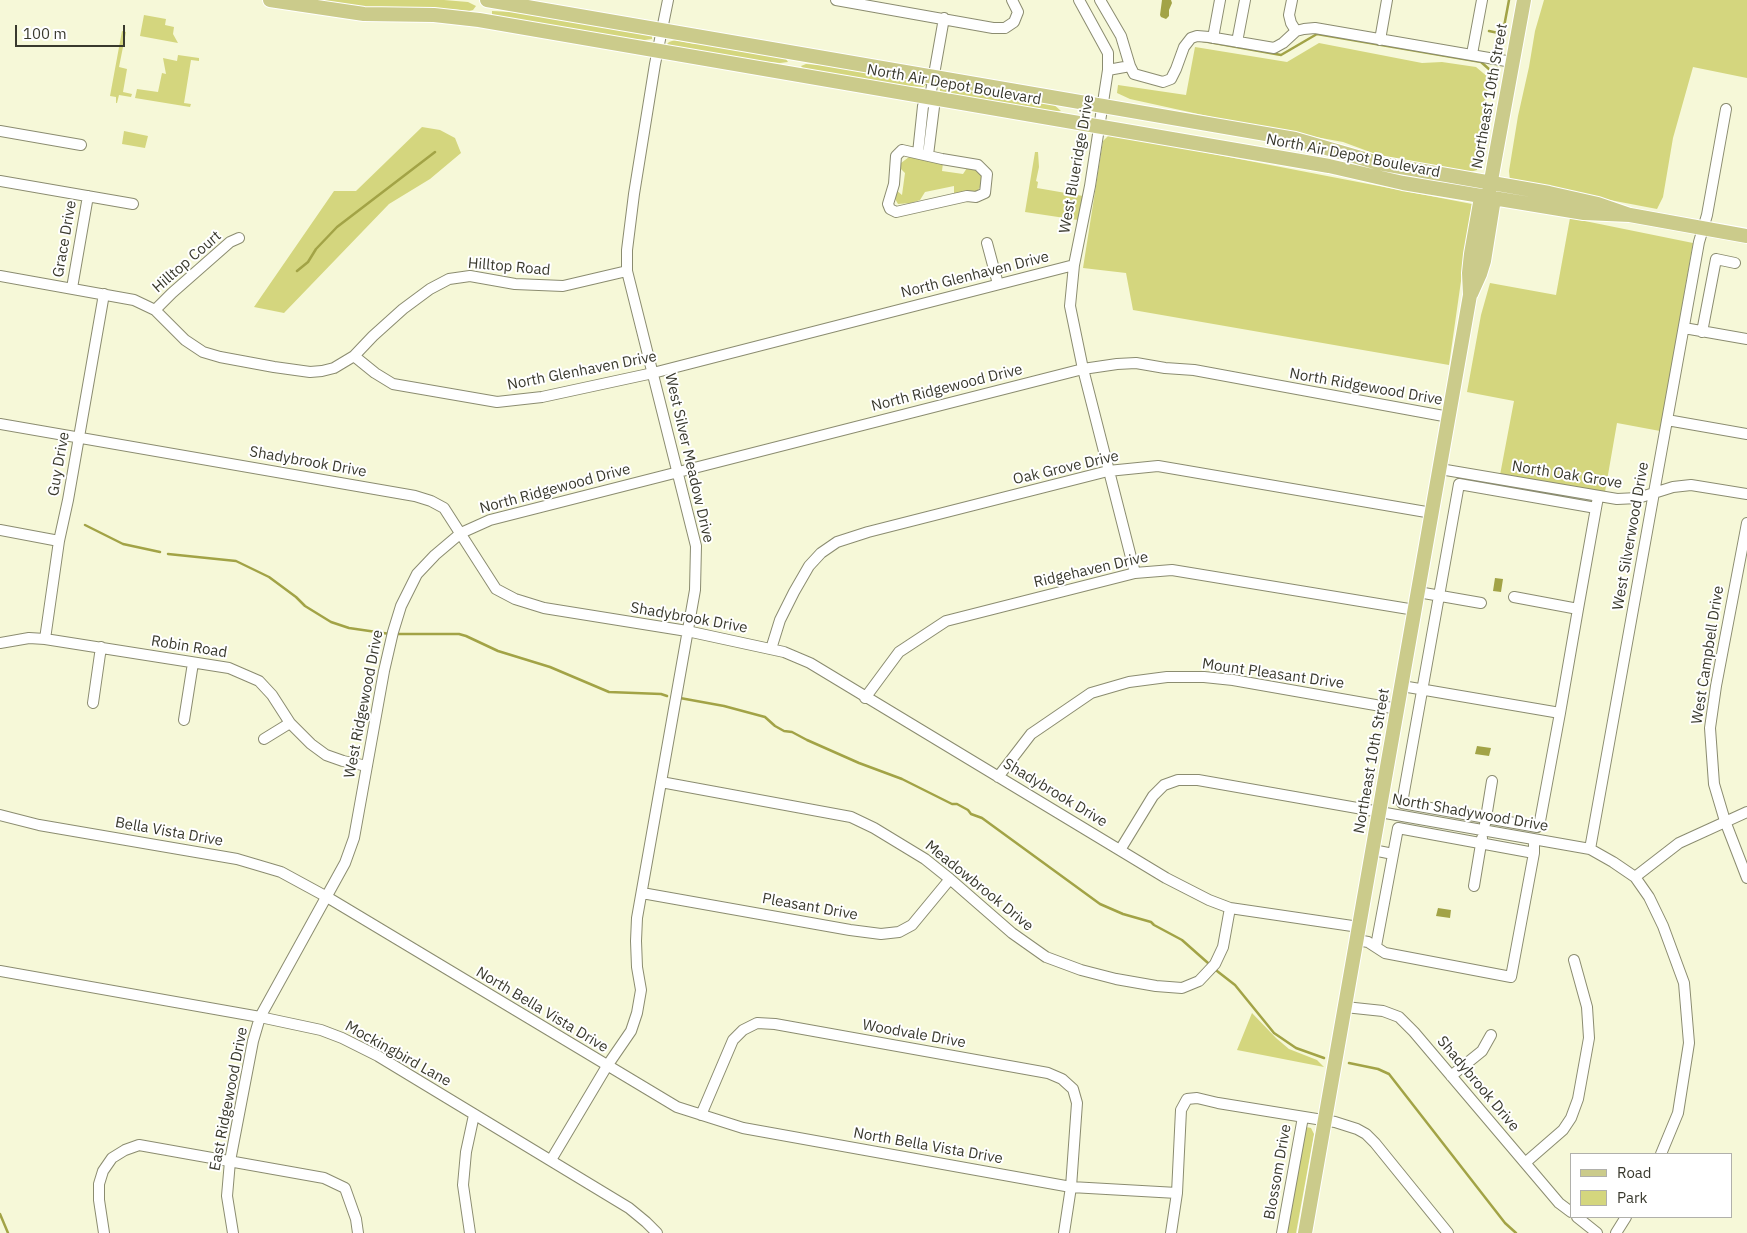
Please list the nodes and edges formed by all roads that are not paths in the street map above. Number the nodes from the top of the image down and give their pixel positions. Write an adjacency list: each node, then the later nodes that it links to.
1 (270, 0): 16 (main road, North Air Depot Boulevard)
2 (483, 0): 16 (main road)
3 (487, 0): 17 (main road, North Air Depot Boulevard)
4 (668, 0): 17 (street, West Silver Meadow Drive)
5 (836, 0): 15 (street)
6 (1012, 0): 15 (street)
7 (1078, 0): 26 (street, West Blueridge Drive)
8 (1100, 0): 22 (street)
9 (1220, 0): 19 (street)
10 (1245, 0): 21 (street)
11 (1292, 0): 18 (street)
12 (1387, 0): 20 (street)
13 (1482, 0): 25 (street)
14 (1524, 0): 27 (main road, Northeast 10th Street)
15 (944, 18): 31 (street)
16 (480, 20): 23 (main road, North Air Depot Boulevard)
17 (662, 30): 23 (street, West Silver Meadow Drive); 24 (main road, North Air Depot Boulevard)
18 (1296, 31): 20 (street); 21 (street)
19 (1213, 38): 21 (street); 28 (street)
20 (1380, 40): 25 (street)
21 (1237, 42)
22 (1126, 49): 26 (street); 28 (street)
23 (658, 51): 30 (main road, North Air Depot Boulevard); 55 (street, West Silver Meadow Drive)
24 (796, 53): 30 (main road); 31 (main road, North Air Depot Boulevard)
25 (1472, 54): 27 (street)
26 (1108, 55): 29 (street, West Blueridge Drive)
27 (1512, 62): 44 (main road, Northeast 10th Street)
28 (1130, 66): 29 (street)
29 (1108, 70): 34 (street, West Blueridge Drive)
30 (793, 74): 32 (main road, North Air Depot Boulevard)
31 (934, 76): 32 (street); 33 (main road, North Air Depot Boulevard)
32 (930, 97): 36 (main road, North Air Depot Boulevard); 41 (street)
33 (1056, 97): 34 (main road, North Air Depot Boulevard); 36 (main road)
34 (1103, 106): 37 (street, West Blueridge Drive); 39 (main road, North Air Depot Boulevard)
35 (1726, 109): 49 (street, West Silverwood Drive)
36 (1074, 123): 37 (main road, North Air Depot Boulevard)
37 (1099, 126): 42 (main road, North Air Depot Boulevard); 54 (street, West Blueridge Drive)
38 (0, 131): 40 (street)
39 (1295, 139): 42 (main road); 44 (main road, North Air Depot Boulevard)
40 (81, 145)
41 (923, 154): 41 (street)
42 (1292, 160): 46 (main road, North Air Depot Boulevard)
43 (0, 181): 45 (street)
44 (1491, 183): 46 (main road, Northeast 10th Street); 48 (main road, North Air Depot Boulevard)
45 (88, 196): 47 (street); 58 (street, Grace Drive)
46 (1488, 197): 48 (main road, North Air Depot Boulevard); 67 (main road, Northeast 10th Street)
47 (133, 204)
48 (1630, 215): 49 (main road, North Air Depot Boulevard)
49 (1704, 228): 50 (main road, North Air Depot Boulevard); 61 (street, West Silverwood Drive)
50 (1747, 236)
51 (239, 238): 60 (street, Hilltop Court)
52 (987, 243): 57 (street)
53 (1735, 263): 62 (street)
54 (1074, 265): 57 (street, North Glenhaven Drive); 65 (street, West Blueridge Drive)
55 (627, 271): 64 (street, Hilltop Road); 66 (street, West Silver Meadow Drive)
56 (0, 276): 58 (street)
57 (998, 284): 66 (street, North Glenhaven Drive)
58 (72, 288): 59 (street)
59 (104, 294): 60 (street); 71 (street, Guy Drive)
60 (155, 310): 64 (street)
61 (1684, 328): 62 (street); 68 (street, West Silverwood Drive)
62 (1702, 332): 63 (street)
63 (1747, 339)
64 (354, 356): 66 (street, North Glenhaven Drive)
65 (1083, 369): 67 (street, North Ridgewood Drive); 73 (street, West Blueridge Drive); 74 (street, North Ridgewood Drive)
66 (653, 373): 74 (street, West Silver Meadow Drive)
67 (1449, 417): 72 (main road, Northeast 10th Street)
68 (1667, 420): 70 (street); 75 (street, West Silverwood Drive)
69 (0, 424): 71 (street, Shadybrook Drive)
70 (1747, 434)
71 (78, 438): 82 (street, Shadybrook Drive); 83 (street, Guy Drive)
72 (1440, 469): 77 (street, North Oak Grove); 79 (main road, Northeast 10th Street)
73 (1108, 471): 79 (street, Oak Grove Drive); 84 (street, West Blueridge Drive); 95 (street, Oak Grove Drive)
74 (678, 472): 82 (street, North Ridgewood Drive); 91 (street, West Silver Meadow Drive)
75 (1654, 493): 76 (street, North Oak Grove); 77 (street, North Oak Grove); 118 (street, West Silverwood Drive)
76 (1747, 494)
77 (1598, 497): 78 (street)
78 (1596, 508): 86 (street); 89 (street)
79 (1432, 514): 85 (main road, Northeast 10th Street)
80 (1747, 523): 114 (street, West Campbell Drive)
81 (0, 530): 83 (street)
82 (461, 533): 91 (street, Shadybrook Drive); 106 (street, West Ridgewood Drive)
83 (59, 541): 92 (street, Guy Drive)
84 (1135, 573): 90 (street, Ridgehaven Drive); 99 (street, Ridgehaven Drive)
85 (1418, 592): 86 (street); 90 (main road, Northeast 10th Street)
86 (1438, 595): 88 (street); 98 (street)
87 (1514, 598): 89 (street)
88 (1481, 603)
89 (1578, 609): 102 (street)
90 (1415, 610): 97 (main road, Northeast 10th Street)
91 (687, 631): 95 (street, Shadybrook Drive); 109 (street, West Silver Meadow Drive)
92 (45, 639): 93 (street, Robin Road); 94 (street, Robin Road)
93 (0, 642)
94 (101, 647): 96 (street, Robin Road); 100 (street)
95 (771, 648): 99 (street, Shadybrook Drive)
96 (193, 663): 103 (street); 104 (street, Robin Road)
97 (1402, 686): 98 (street); 101 (main road, Northeast 10th Street)
98 (1422, 689): 102 (street); 113 (street)
99 (865, 698): 107 (street, Shadybrook Drive)
100 (93, 703)
101 (1398, 709): 107 (street, Mount Pleasant Drive); 110 (main road, Northeast 10th Street)
102 (1560, 713): 113 (street)
103 (184, 720)
104 (290, 723): 105 (street); 106 (street, Robin Road)
105 (264, 739)
106 (367, 766): 128 (street, West Ridgewood Drive)
107 (998, 777): 119 (street, Shadybrook Drive)
108 (1492, 781): 113 (street)
109 (661, 782): 125 (street, Meadowbrook Drive); 127 (street, West Silver Meadow Drive)
110 (1379, 812): 115 (street, North Shadywood Drive); 119 (street, North Shadywood Drive); 120 (main road, Northeast 10th Street)
111 (1747, 812): 114 (street)
112 (0, 815): 128 (street, Bella Vista Drive)
113 (1485, 818): 115 (street)
114 (1724, 821): 123 (street); 124 (street, West Campbell Drive)
115 (1484, 830): 116 (street, North Shadywood Drive); 117 (street)
116 (1534, 840): 118 (street, North Shadywood Drive); 121 (street)
117 (1481, 843): 121 (street); 122 (street); 126 (street)
118 (1590, 849): 123 (street, North Shadywood Drive)
119 (1120, 850): 129 (street, Shadybrook Drive)
120 (1373, 850): 122 (street); 130 (main road, Northeast 10th Street)
121 (1534, 853): 131 (street, Shadybrook Drive)
122 (1393, 854): 131 (street)
123 (1635, 877): 143 (street)
124 (1747, 878)
125 (950, 879): 127 (street, Pleasant Drive); 129 (street, Meadowbrook Drive)
126 (1474, 886)
127 (642, 893): 137 (street, West Silver Meadow Drive)
128 (327, 897): 135 (street, East Ridgewood Drive); 137 (street, North Bella Vista Drive)
129 (1230, 908): 130 (street, Shadybrook Drive)
130 (1358, 934): 131 (street, Shadybrook Drive); 134 (main road, Northeast 10th Street)
131 (1376, 946)
132 (1574, 960): 146 (street)
133 (0, 971): 135 (street, Mockingbird Lane)
134 (1345, 1007): 138 (street, Shadybrook Drive); 142 (main road, Northeast 10th Street)
135 (260, 1016): 139 (street, Mockingbird Lane); 145 (street, East Ridgewood Drive)
136 (1491, 1035): 138 (street)
137 (607, 1066): 140 (street, North Bella Vista Drive); 144 (street, West Silver Meadow Drive)
138 (1451, 1076): 146 (street, Shadybrook Drive)
139 (474, 1115): 144 (street, Mockingbird Lane); 155 (street)
140 (701, 1115): 147 (street, North Bella Vista Drive); 147 (street, Woodvale Drive)
141 (1303, 1116): 142 (street); 148 (street); 159 (street, Blossom Drive)
142 (1325, 1120): 160 (main road, Northeast 10th Street); 161 (street)
143 (1661, 1153)
144 (551, 1160): 156 (street, Mockingbird Lane)
145 (230, 1161): 152 (street); 153 (street, East Ridgewood Drive); 154 (street)
146 (1525, 1163): 149 (street, Shadybrook Drive)
147 (1071, 1187): 148 (street, North Bella Vista Drive); 157 (street, Woodvale Drive)
148 (1177, 1193): 158 (street)
149 (1570, 1211)
150 (1577, 1218): 162 (street)
151 (1625, 1218): 163 (street)
152 (104, 1233)
153 (233, 1233)
154 (358, 1233)
155 (470, 1233)
156 (657, 1233)
157 (1064, 1233)
158 (1170, 1233)
159 (1282, 1233)
160 (1305, 1233)
161 (1448, 1233)
162 (1597, 1233)
163 (1616, 1233)

